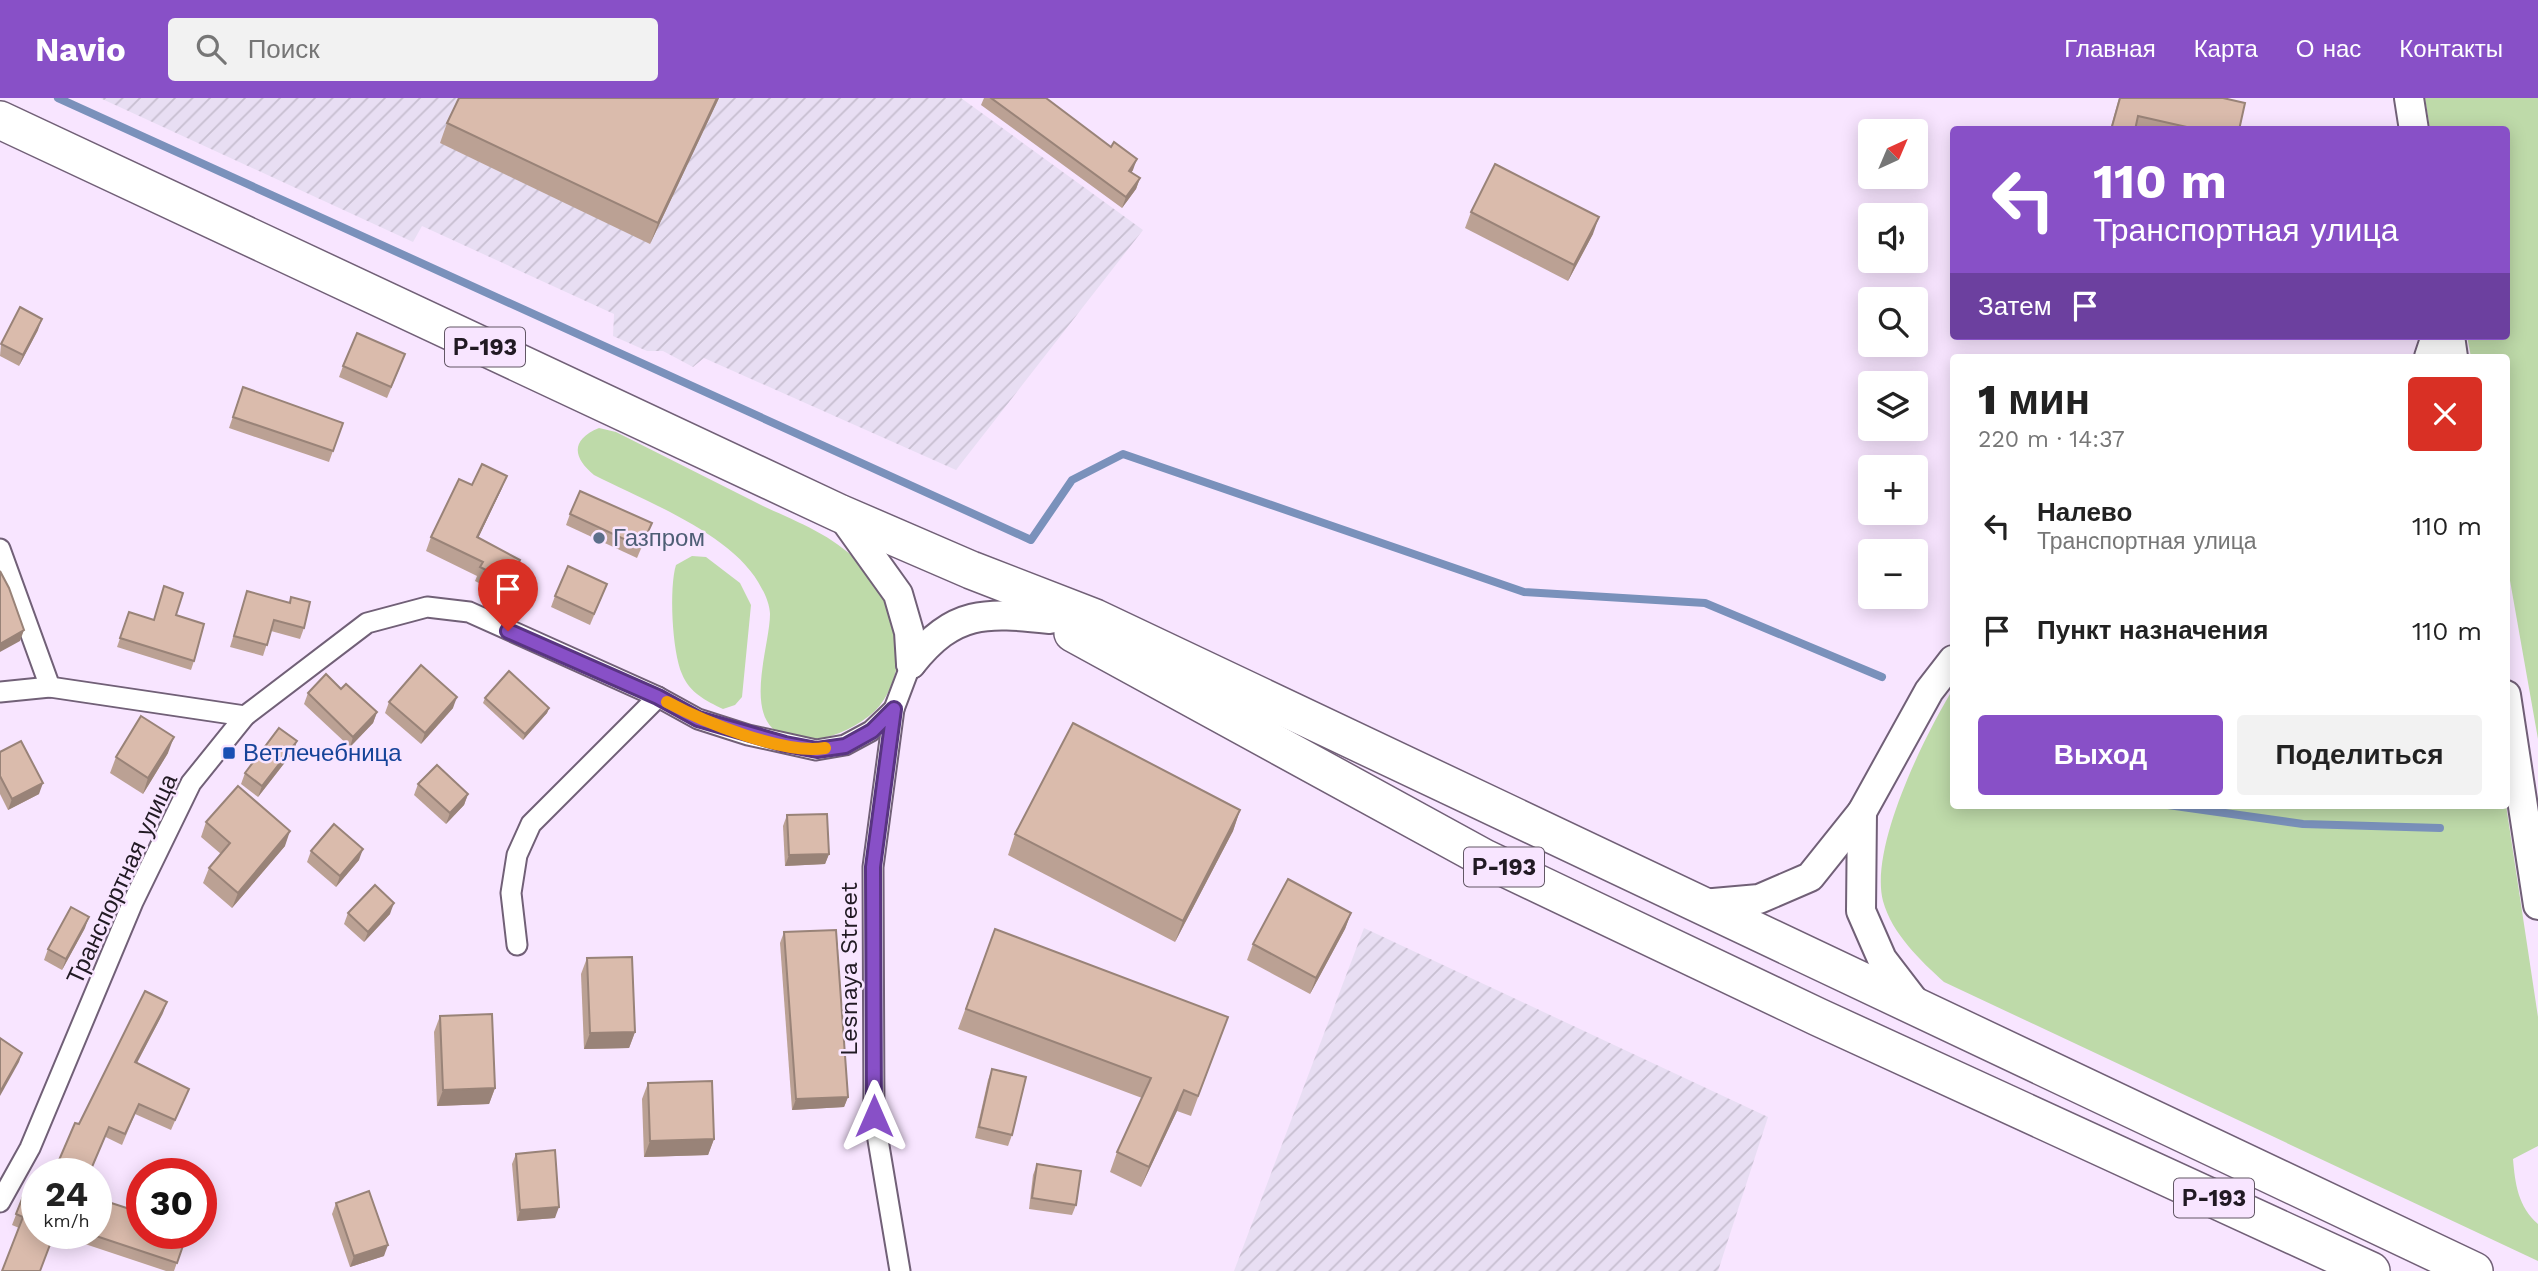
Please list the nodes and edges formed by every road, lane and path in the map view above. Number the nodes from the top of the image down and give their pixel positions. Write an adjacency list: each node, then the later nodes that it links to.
1 (2409, 98): 3 (street)
2 (0, 120): 4 (highway, Р-193)
3 (2413, 126)
4 (839, 513): 6 (highway, Р-193); 8 (street)
5 (0, 550): 10 (street)
6 (971, 570): 7 (highway, Р-193); 17 (highway, Р-193)
7 (1050, 619): 8 (street); 23 (highway, Р-193)
8 (911, 664): 13 (street, Транспортная улица)
9 (1950, 664): 16 (street)
10 (50, 687): 11 (street); 14 (street)
11 (0, 692)
12 (658, 697): 13 (street, Транспортная улица); 14 (street, Транспортная улица); 19 (street)
13 (894, 709): 22 (street, Lesnaya Street)
14 (245, 716): 21 (street, Транспортная улица)
15 (2510, 721): 18 (street)
16 (1861, 812): 17 (street); 20 (street)
17 (1702, 904): 20 (highway, Р-193)
18 (2538, 905)
19 (517, 945)
20 (1920, 1009): 24 (highway, Р-193)
21 (0, 1202)
22 (900, 1271)
23 (2371, 1271)
24 (2474, 1271)

